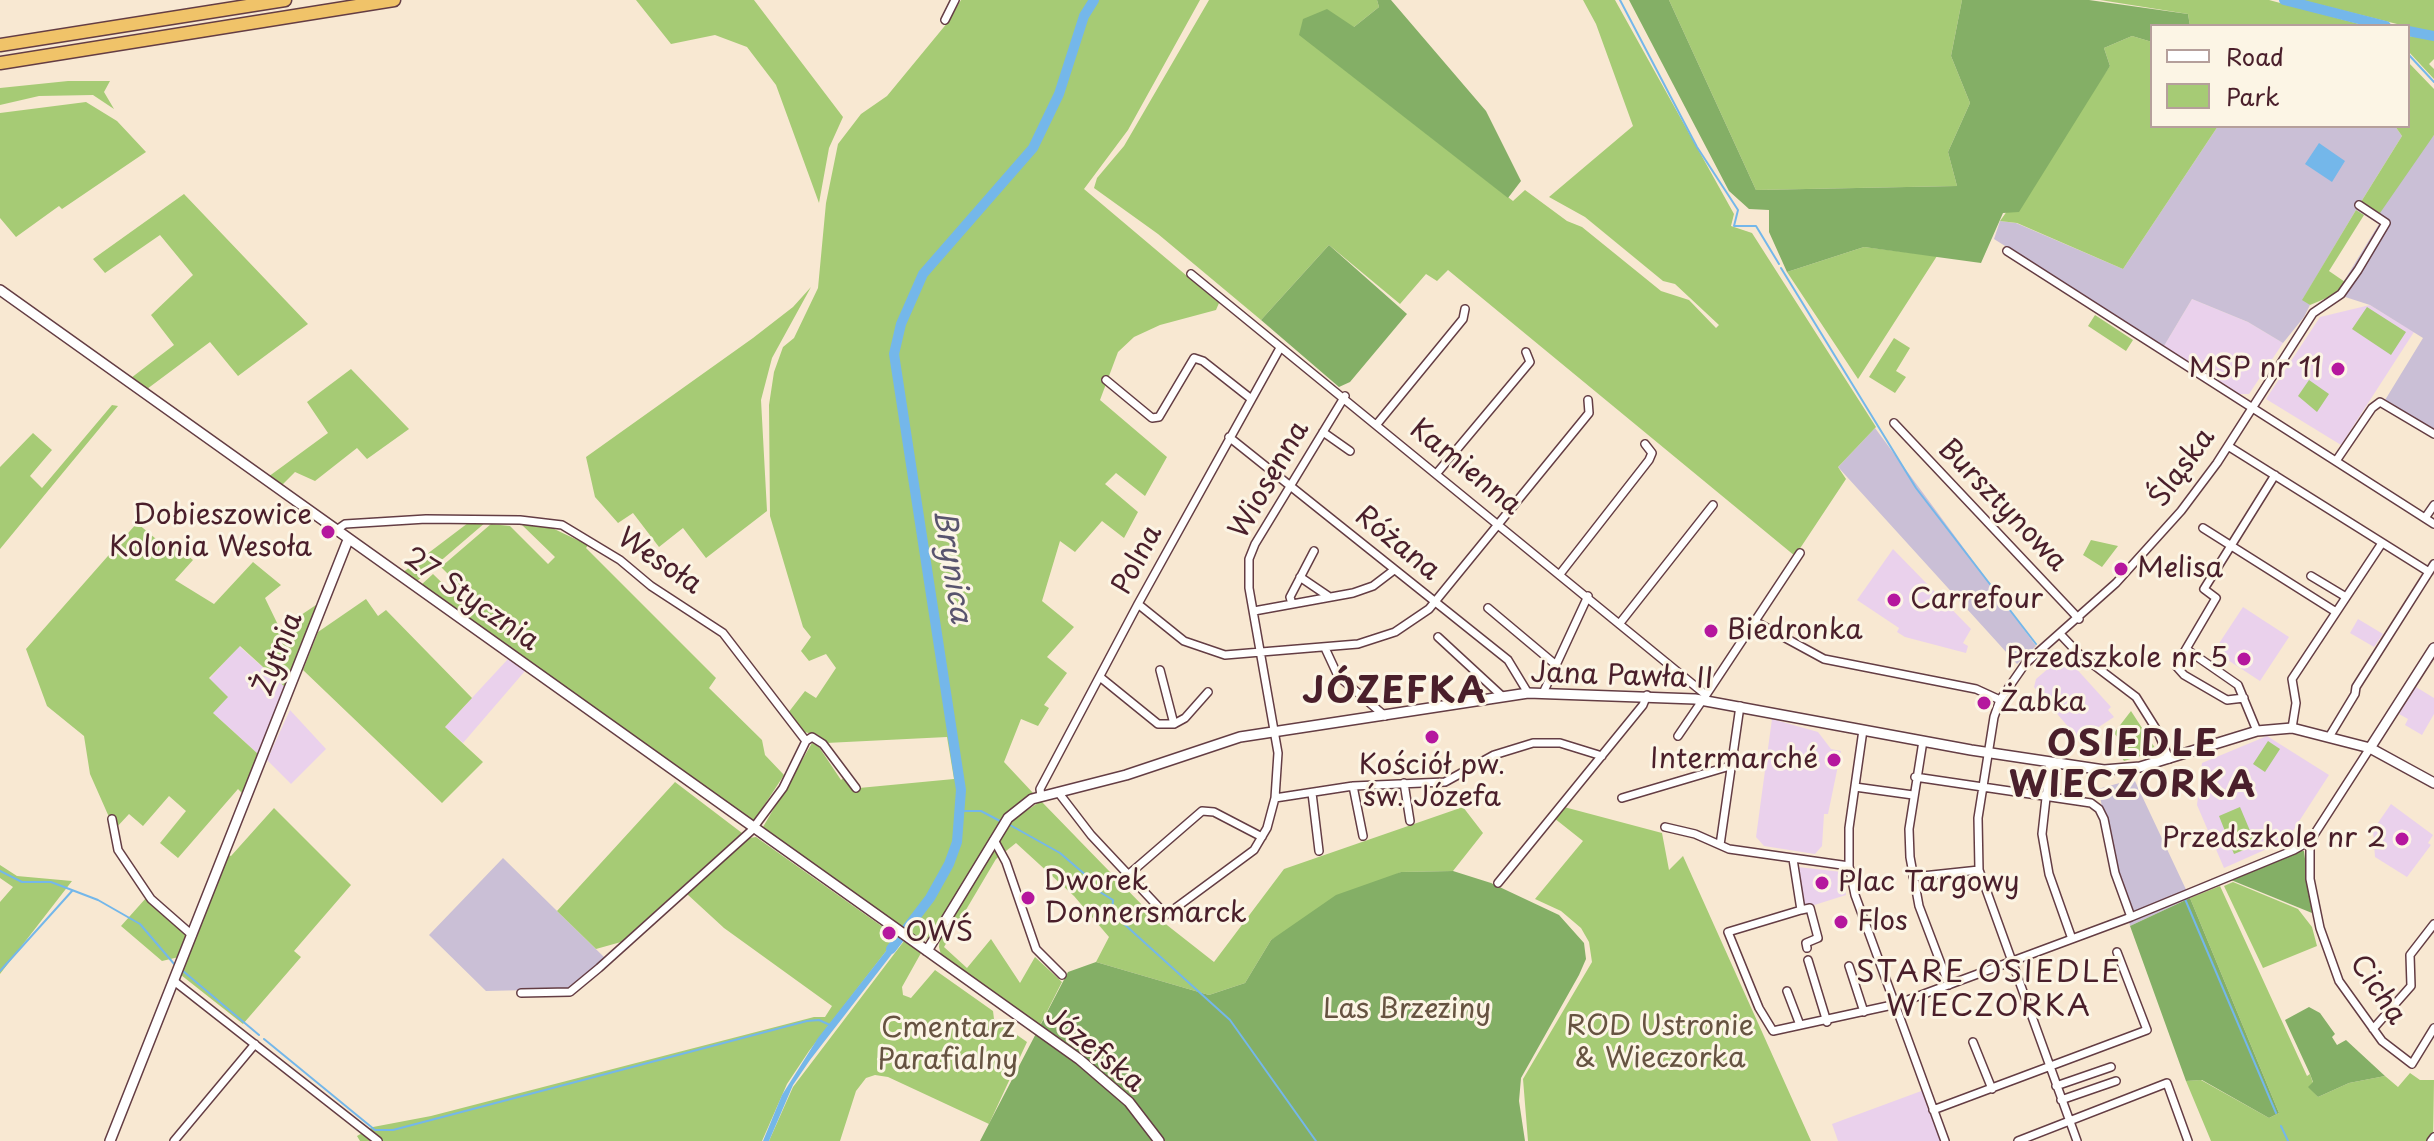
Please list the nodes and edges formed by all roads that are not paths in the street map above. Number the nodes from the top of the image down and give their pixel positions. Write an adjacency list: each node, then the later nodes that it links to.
1 (285, 0): 5 (highway)
2 (394, 0): 6 (highway)
3 (955, 0): 4 (street)
4 (945, 20)
5 (0, 45)
6 (0, 63)
7 (2359, 205): 18 (street, Śląska)
8 (2007, 251): 18 (street)
9 (1191, 274): 12 (street, Kamienna)
10 (0, 290): 37 (street, 27 Stycznia)
11 (1465, 309): 20 (street)
12 (1280, 348): 15 (street, Kamienna); 16 (street, Polna)
13 (1526, 352): 28 (street)
14 (1106, 380): 16 (street)
15 (1345, 396): 20 (street, Kamienna); 21 (street, Wiosenna)
16 (1250, 398): 23 (street, Polna)
17 (1588, 400): 34 (street)
18 (2251, 408): 25 (street, Śląska); 27 (street)
19 (1894, 423): 58 (street, Bursztynowa)
20 (1377, 424): 28 (street, Kamienna)
21 (1323, 432): 26 (street); 30 (street, Wiosenna)
22 (2434, 434): 27 (street)
23 (1229, 437): 30 (street, Różana); 53 (street, Polna)
24 (1645, 444): 46 (street)
25 (2228, 446): 29 (street); 58 (street, Śląska)
26 (1350, 451)
27 (2336, 461): 33 (street)
28 (1437, 473): 34 (street, Kamienna)
29 (2275, 475): 39 (street); 40 (street)
30 (1289, 485): 44 (street, Różana); 56 (street, Wiosenna)
31 (1713, 505): 60 (street)
32 (2434, 505): 33 (street)
33 (2425, 518): 35 (street)
34 (1499, 523): 46 (street, Kamienna); 52 (street)
35 (2434, 524)
36 (2203, 528): 40 (street)
37 (335, 531): 38 (street, 27 Stycznia); 87 (street, Wesoła)
38 (348, 540): 112 (street, 27 Stycznia); 128 (street, Żytnia)
39 (2382, 543): 45 (street); 51 (street)
40 (2231, 547): 57 (street); 65 (street)
41 (1314, 551): 48 (street)
42 (1800, 553): 59 (street)
43 (2434, 564): 45 (street)
44 (1394, 570): 49 (street); 52 (street, Różana)
45 (2429, 572): 86 (street)
46 (1560, 574): 50 (street, Kamienna)
47 (2311, 576): 51 (street)
48 (1300, 577): 49 (street); 54 (street)
49 (1328, 596): 54 (street)
50 (1588, 596): 60 (street, Kamienna); 67 (street)
51 (2346, 597): 57 (street)
52 (1434, 602): 63 (street); 72 (street, Różana)
53 (1138, 604): 66 (street); 69 (street, Polna)
54 (1292, 604): 56 (street)
55 (1488, 608): 67 (street)
56 (1254, 611): 66 (street, Wiosenna)
57 (2336, 612): 81 (street)
58 (2079, 619): 61 (street, Śląska)
59 (1756, 622): 75 (street); 77 (street)
60 (1620, 623): 75 (street, Kamienna)
61 (2061, 635): 77 (street, Śląska); 92 (street)
62 (1438, 637): 74 (street)
63 (1325, 648): 66 (street); 79 (street)
64 (2434, 648): 89 (street)
65 (2186, 649): 76 (street); 76 (street)
66 (1263, 654): 84 (street, Wiosenna)
67 (1556, 665): 70 (street)
68 (1160, 670): 80 (street)
69 (1100, 677): 80 (street); 105 (street, Polna)
70 (1544, 691): 72 (street, Jana Pawła II); 73 (street, Jana Pawła II)
71 (1208, 692): 80 (street)
72 (1528, 693): 74 (street, Jana Pawła II)
73 (1647, 695): 75 (street, Jana Pawła II); 91 (street)
74 (1503, 697): 79 (street, Jana Pawła II)
75 (1705, 697): 78 (street, Jana Pawła II); 85 (street)
76 (2244, 698): 83 (street)
77 (2000, 700): 90 (street, Śląska)
78 (1740, 706): 82 (street, Jana Pawła II); 94 (street)
79 (1385, 716): 84 (street, Jana Pawła II)
80 (1174, 724)
81 (2292, 728): 83 (street, Jana Pawła II); 86 (street, Jana Pawła II)
82 (1863, 730): 88 (street, Jana Pawła II); 99 (street)
83 (2257, 731): 92 (street, Jana Pawła II)
84 (1277, 732): 102 (street, Jana Pawła II); 107 (street, Wiosenna)
85 (1678, 736)
86 (2329, 737): 89 (street, Jana Pawła II)
87 (806, 741): 101 (street, Wesoła); 112 (street)
88 (1923, 741): 90 (street, Jana Pawła II); 95 (street)
89 (2370, 748): 97 (street, Jana Pawła II); 116 (street)
90 (1987, 752): 93 (street, Jana Pawła II); 100 (street, Śląska)
91 (1602, 756): 96 (street); 124 (street)
92 (2169, 759): 93 (street, Jana Pawła II)
93 (2050, 762): 106 (street)
94 (1730, 766): 108 (street); 117 (street)
95 (1915, 777): 100 (street); 104 (street)
96 (1404, 783): 98 (street); 110 (street)
97 (2434, 783)
98 (1353, 786): 103 (street); 113 (street)
99 (1855, 787): 104 (street); 120 (street)
100 (1982, 787): 106 (street); 121 (street, Śląska)
101 (856, 788)
102 (1058, 792): 105 (street, Jana Pawła II); 122 (street)
103 (1312, 793): 107 (street); 118 (street)
104 (1913, 795): 123 (street)
105 (1041, 796): 115 (street, Jana Pawła II)
106 (2044, 796): 126 (street); 129 (street)
107 (1275, 798): 114 (street, Wiosenna)
108 (1622, 798)
109 (112, 819): 128 (street)
110 (1410, 821)
111 (1665, 827): 117 (street)
112 (753, 828): 130 (street, 27 Stycznia); 141 (street)
113 (1363, 836)
114 (1262, 837): 122 (street); 122 (street)
115 (994, 840): 132 (street, Jana Pawła II); 137 (street)
116 (2310, 841): 126 (street); 147 (street, Cicha)
117 (1720, 845): 119 (street)
118 (1319, 851)
119 (1793, 859): 120 (street); 125 (street)
120 (1849, 866): 142 (street)
121 (1979, 870): 123 (street); 135 (street, Śląska)
122 (1128, 875)
123 (1913, 877): 139 (street)
124 (1498, 883)
125 (1801, 910): 131 (street); 145 (street)
126 (2131, 917): 129 (street)
127 (2434, 924): 147 (street)
128 (192, 935): 138 (street, Żytnia)
129 (2072, 939): 135 (street)
130 (914, 942): 132 (street, Józefska)
131 (1807, 948)
132 (927, 951): 161 (street, Józefska)
133 (2117, 952): 150 (street)
134 (1808, 960): 144 (street)
135 (2011, 961): 139 (street); 150 (street, Śląska)
136 (1849, 966): 143 (street)
137 (1062, 975)
138 (174, 981): 149 (street); 158 (street, Żytnia)
139 (1949, 985): 142 (street)
140 (1787, 991): 145 (street)
141 (521, 993)
142 (1897, 1004): 143 (street); 156 (street)
143 (1864, 1012): 144 (street)
144 (1827, 1022): 145 (street)
145 (1800, 1025)
146 (2434, 1028): 147 (street, Cicha)
147 (2373, 1029)
148 (1973, 1042): 154 (street)
149 (255, 1044): 159 (street); 160 (street)
150 (2049, 1067): 153 (street, Śląska); 154 (street)
151 (2111, 1067): 153 (street)
152 (2116, 1081): 155 (street)
153 (2056, 1086): 155 (street, Śląska)
154 (1992, 1089): 156 (street)
155 (2061, 1100): 157 (street, Śląska)
156 (1933, 1110): 162 (street)
157 (2069, 1120): 163 (street); 164 (street, Śląska); 165 (street)
158 (110, 1141)
159 (174, 1141)
160 (378, 1141)
161 (1159, 1141)
162 (1945, 1141)
163 (2018, 1141)
164 (2077, 1141)
165 (2188, 1141)

